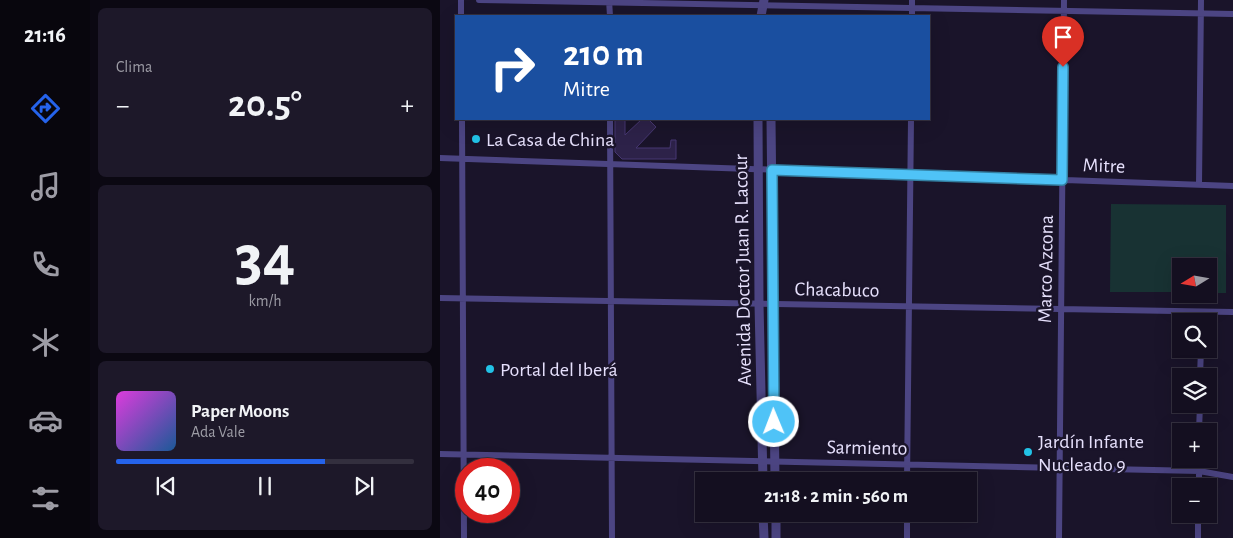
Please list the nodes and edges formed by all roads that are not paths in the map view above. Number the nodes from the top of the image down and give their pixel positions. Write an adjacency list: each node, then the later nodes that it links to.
1 (461, 0): 12 (street)
2 (479, 0): 6 (street)
3 (912, 0): 8 (street)
4 (1064, 0): 9 (street, Marco Azcona)
5 (1201, 0): 10 (street)
6 (609, 1): 7 (street); 13 (street)
7 (764, 3): 8 (street)
8 (912, 8): 9 (street); 14 (street)
9 (1064, 11): 10 (street); 25 (street, Marco Azcona)
10 (1201, 14): 11 (street); 26 (street)
11 (1233, 14)
12 (461, 15)
13 (610, 15)
14 (912, 15)
15 (462, 120): 21 (street)
16 (610, 120): 22 (street)
17 (758, 120): 23 (street, Avenida Doctor Juan R. Lacour)
18 (772, 120): 23 (street, Avenida Doctor Juan R. Lacour)
19 (911, 120): 24 (street)
20 (440, 158): 21 (street, Mitre)
21 (462, 158): 22 (street, Mitre); 29 (street)
22 (610, 164): 23 (street, Mitre); 30 (street)
23 (765, 169): 24 (street, Mitre); 31 (street, Avenida Doctor Juan R. Lacour); 32 (street, Avenida Doctor Juan R. Lacour)
24 (910, 174): 25 (street, Mitre); 33 (street)
25 (1062, 180): 26 (street, Mitre); 34 (street, Marco Azcona)
26 (1198, 184): 27 (street, Mitre)
27 (1233, 186)
28 (440, 298): 29 (street, Chacabuco)
29 (463, 299): 30 (street, Chacabuco); 38 (street)
30 (611, 301): 31 (street, Chacabuco); 39 (street)
31 (759, 304): 32 (street, Chacabuco); 40 (street, Avenida Doctor Juan R. Lacour)
32 (773, 304): 33 (street, Chacabuco); 41 (street, Avenida Doctor Juan R. Lacour)
33 (909, 307): 34 (street, Chacabuco); 42 (street)
34 (1061, 309): 35 (street, Chacabuco); 43 (street, Marco Azcona)
35 (1201, 312): 36 (street, Chacabuco)
36 (1233, 312)
37 (440, 454): 38 (street, Sarmiento)
38 (464, 455): 39 (street, Sarmiento); 54 (street)
39 (612, 458): 40 (street, Sarmiento); 55 (street)
40 (762, 461): 41 (street, Sarmiento); 45 (street, Avenida Doctor Juan R. Lacour)
41 (775, 462): 42 (street, Sarmiento); 46 (street, Avenida Doctor Juan R. Lacour)
42 (908, 464): 43 (street, Sarmiento); 47 (street)
43 (1060, 468): 44 (street, Sarmiento); 59 (street, Marco Azcona)
44 (1199, 471): 48 (street, Sarmiento); 49 (street)
45 (763, 472)
46 (775, 472)
47 (908, 472)
48 (1233, 477)
49 (1199, 478)
50 (763, 522): 56 (street)
51 (776, 522): 57 (street)
52 (907, 522): 58 (street)
53 (1198, 523): 60 (street)
54 (464, 538)
55 (612, 538)
56 (764, 538)
57 (776, 538)
58 (907, 538)
59 (1059, 538)
60 (1198, 538)

